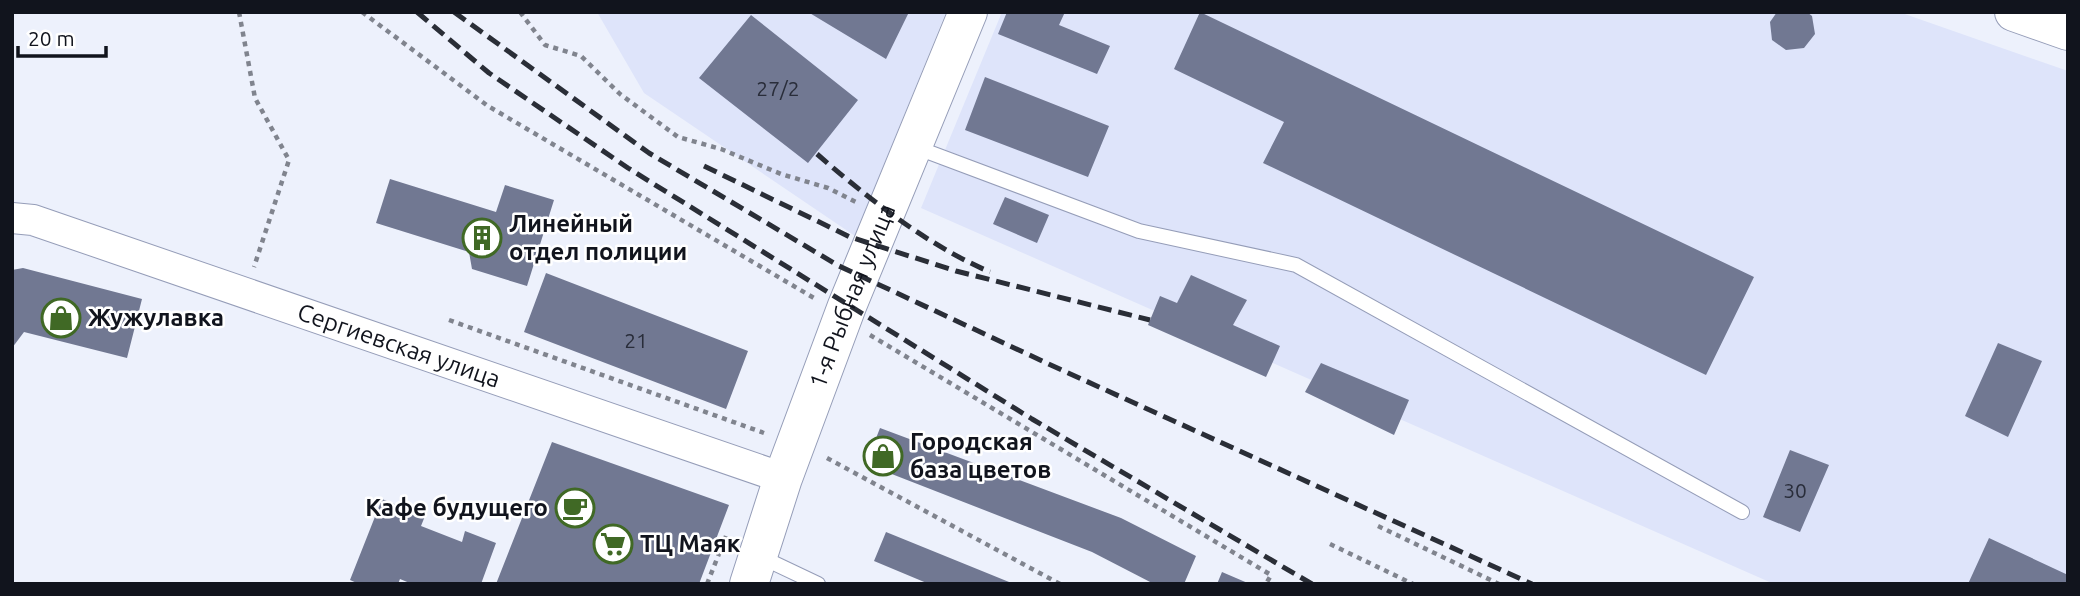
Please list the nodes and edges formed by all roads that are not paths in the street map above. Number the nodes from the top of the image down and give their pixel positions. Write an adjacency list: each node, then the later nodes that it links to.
1 (968, 12): 4 (street, 1-я Рыбная улица)
2 (2014, 12): 3 (street)
3 (2068, 31)
4 (913, 146): 6 (street, 1-я Рыбная улица); 7 (lane)
5 (12, 218): 6 (street, Сергиевская улица)
6 (783, 478): 8 (street, 1-я Рыбная улица)
7 (1741, 512)
8 (754, 570): 9 (lane)
9 (818, 584)

